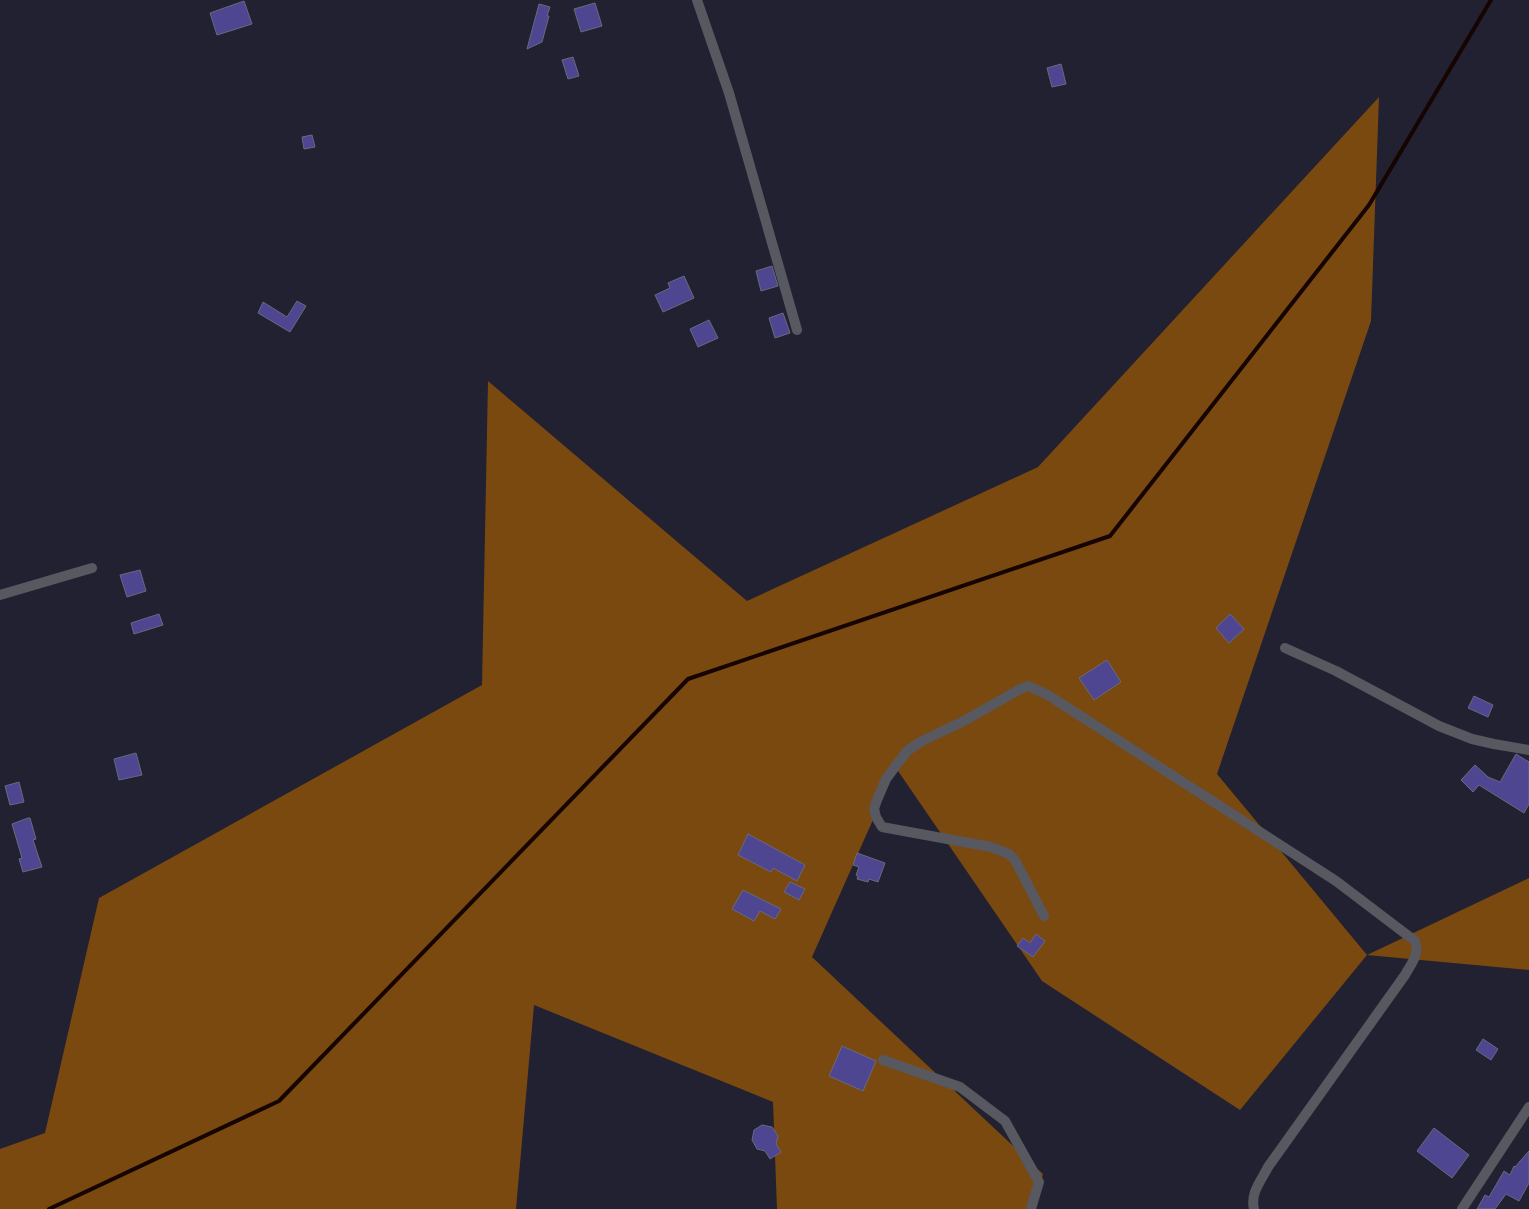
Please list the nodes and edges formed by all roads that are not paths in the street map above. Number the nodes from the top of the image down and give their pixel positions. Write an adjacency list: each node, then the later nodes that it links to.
1 (697, 0): 2 (street)
2 (797, 330)
3 (92, 568): 4 (street)
4 (0, 595)
5 (1285, 648): 6 (street)
6 (1529, 750)
7 (1044, 916): 11 (street)
8 (883, 1060): 10 (street)
9 (1529, 1107): 12 (street)
10 (1031, 1209)
11 (1254, 1209)
12 (1462, 1209)

